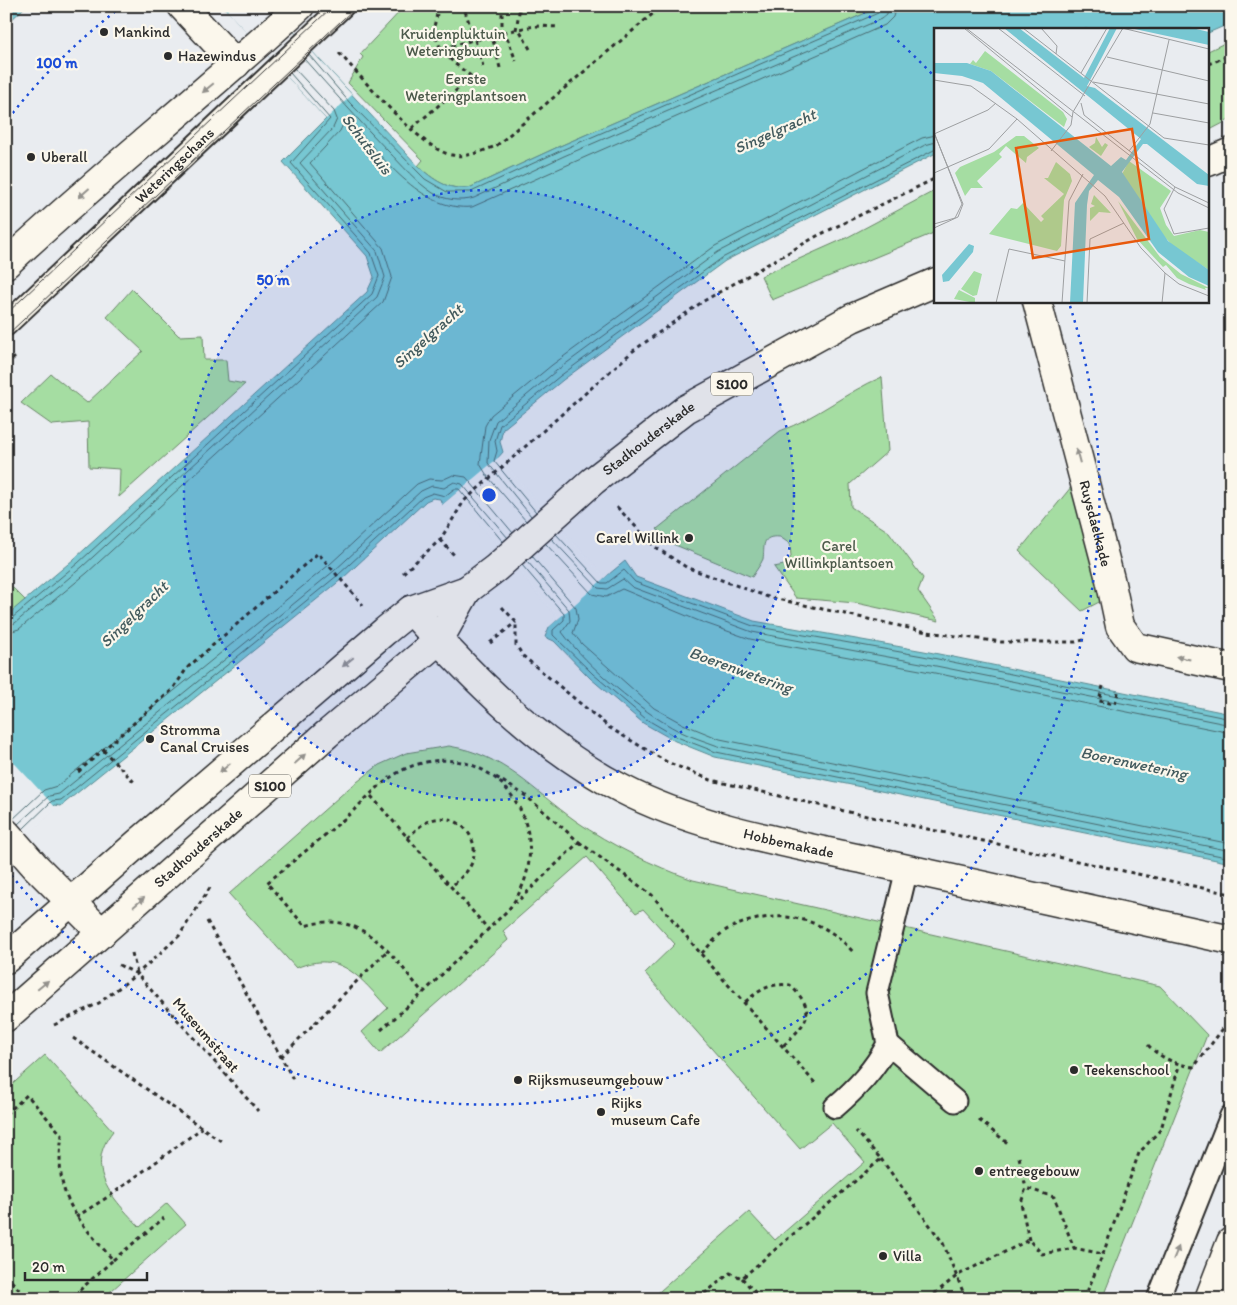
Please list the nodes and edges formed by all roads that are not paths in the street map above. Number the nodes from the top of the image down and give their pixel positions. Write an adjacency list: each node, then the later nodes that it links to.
1 (182, 6): 4 (main road)
2 (343, 6): 10 (lane, Weteringschans)
3 (292, 14): 4 (main road)
4 (236, 64): 7 (main road, one-way to 7)
5 (1231, 152): 6 (main road)
6 (1210, 161)
7 (6, 264)
8 (934, 283): 11 (main road, Stadhouderskade / S100)
9 (1037, 302): 14 (main road, Ruysdaelkade, one-way to 9)
10 (6, 325)
11 (467, 590): 12 (main road, Stadhouderskade / S100); 13 (main road, Stadhouderskade / S100)
12 (411, 610): 13 (main road, Hobbemakade); 17 (main road, Stadhouderskade / S100, one-way to 17)
13 (439, 640): 16 (main road, Hobbemakade); 18 (main road, Stadhouderskade / S100, one-way to 13)
14 (1231, 668)
15 (14, 841): 17 (main road)
16 (907, 869): 19 (main road, Hobbemakade); 22 (lane)
17 (70, 902): 18 (main road); 20 (main road, Stadhouderskade / S100)
18 (102, 933): 21 (main road, Stadhouderskade / S100, one-way to 18)
19 (1231, 940)
20 (6, 960)
21 (6, 1017)
22 (888, 1044): 23 (lane); 24 (lane)
23 (955, 1100)
24 (836, 1107)
25 (1231, 1116): 27 (lane, one-way to 25)
26 (1231, 1242): 28 (main road)
27 (1158, 1299)
28 (1209, 1299)

